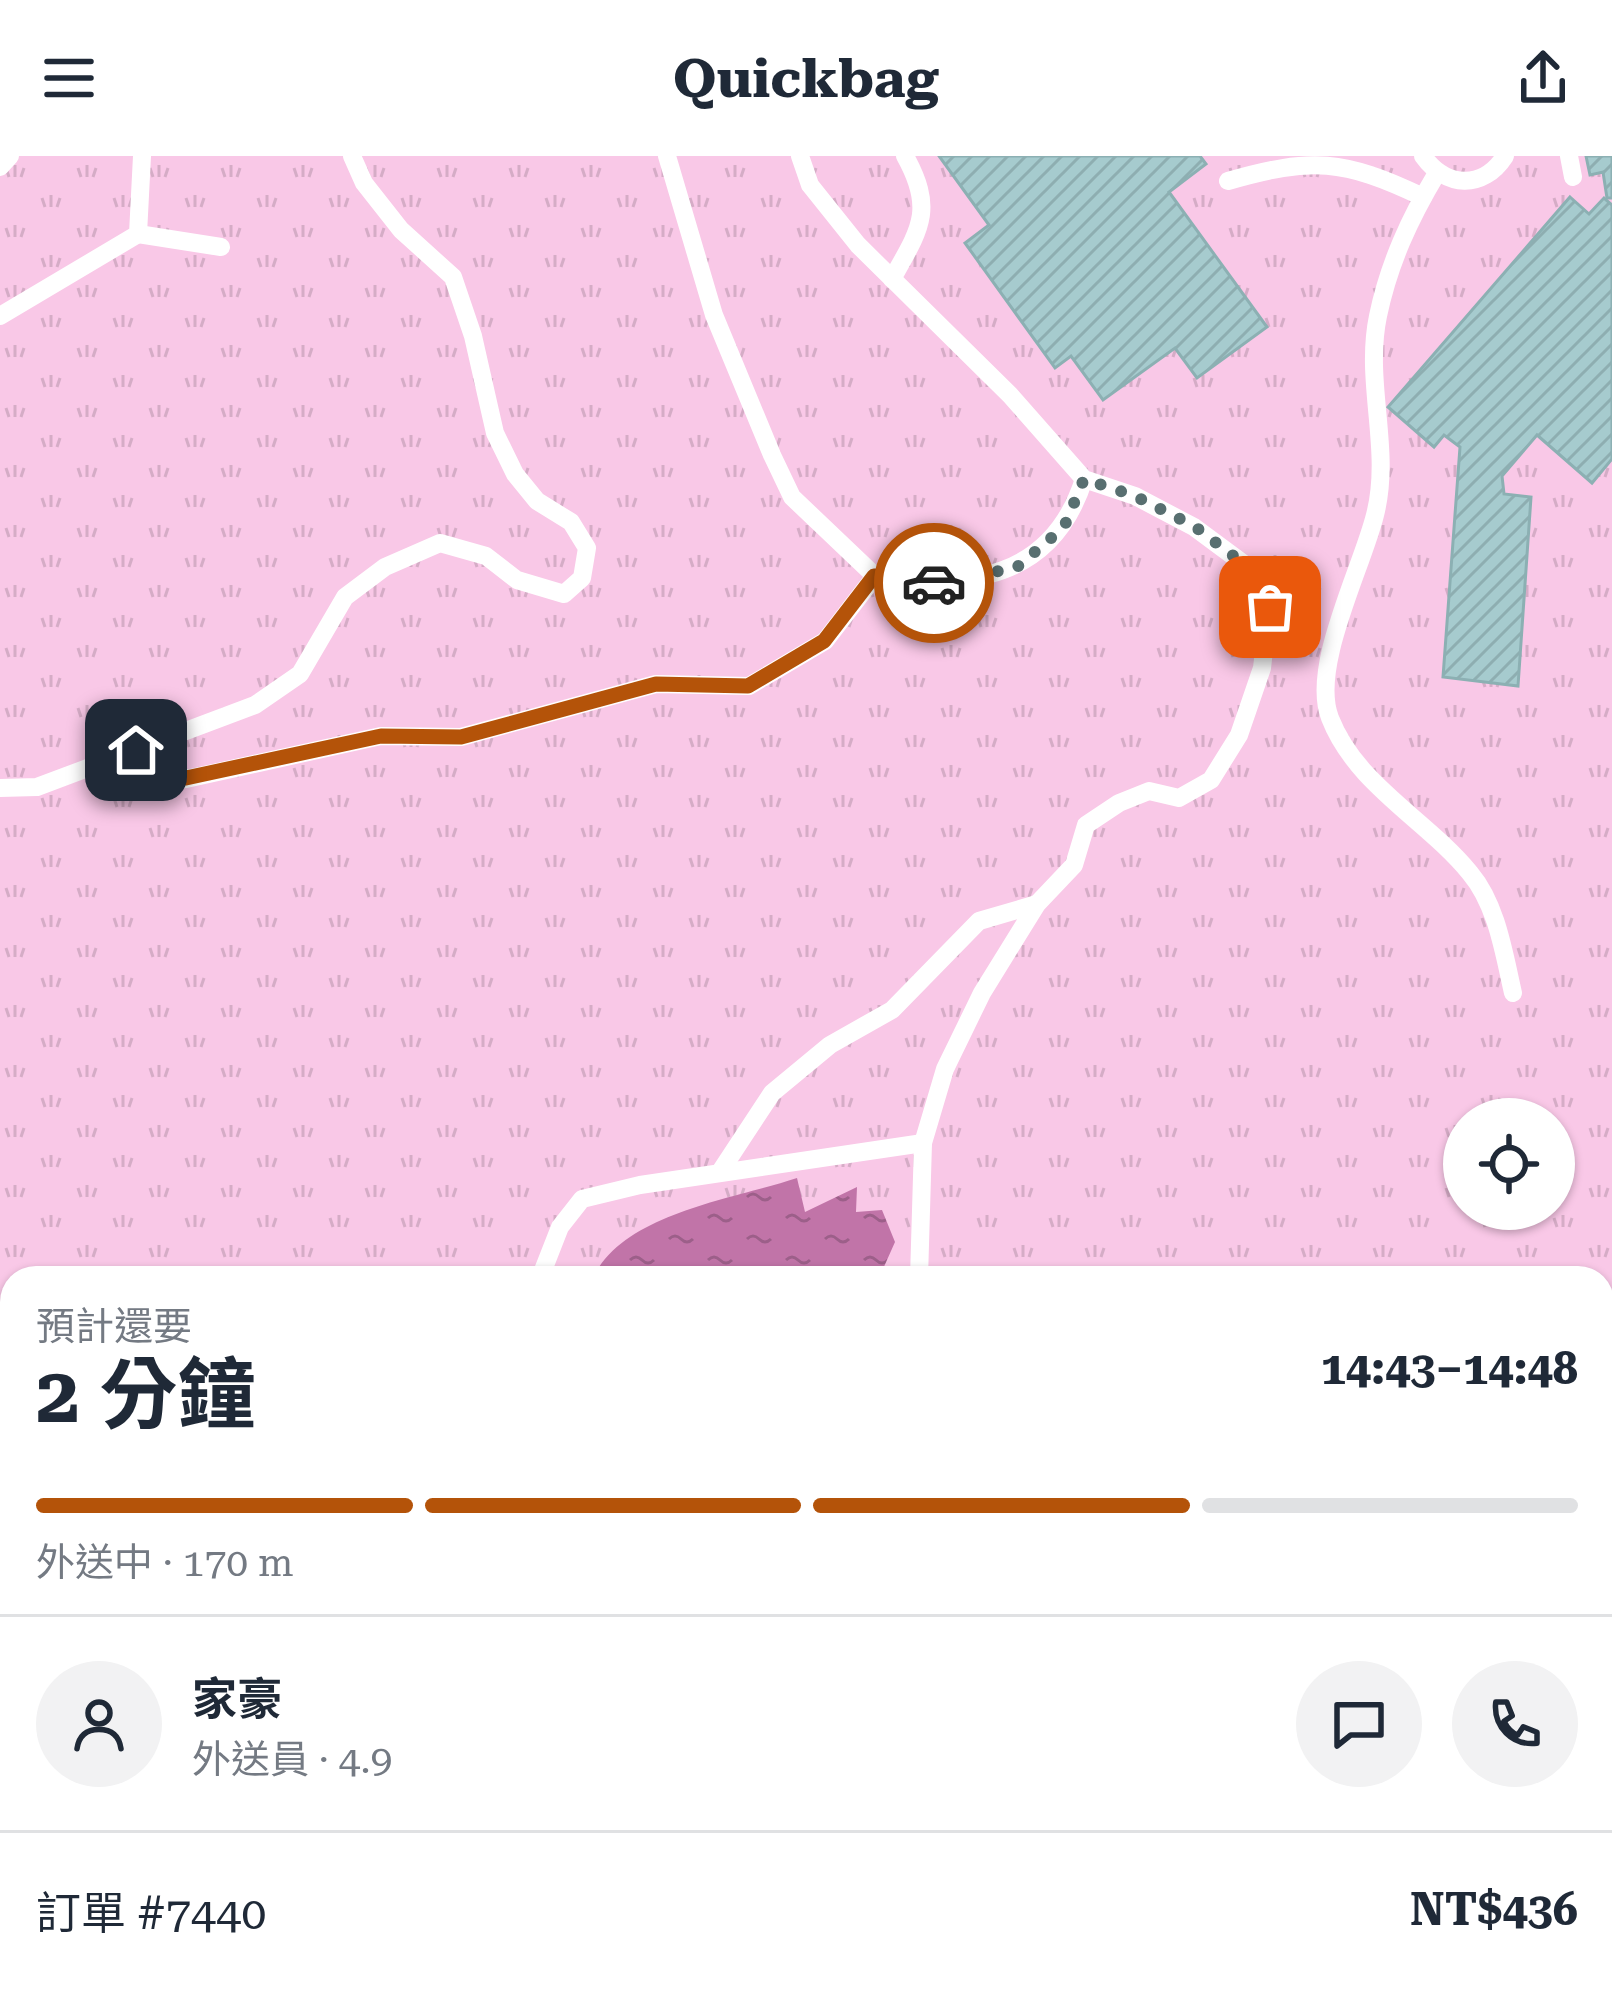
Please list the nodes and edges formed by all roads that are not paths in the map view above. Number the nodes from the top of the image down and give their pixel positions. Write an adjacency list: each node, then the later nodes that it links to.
1 (10, 156): 10 (lane)
2 (142, 156): 15 (lane)
3 (352, 156): 21 (lane)
4 (668, 156): 20 (lane)
5 (800, 156): 17 (lane)
6 (904, 156): 17 (lane)
7 (1423, 156): 11 (lane)
8 (1505, 156): 11 (lane)
9 (1569, 156): 12 (lane)
10 (0, 167)
11 (1437, 172): 14 (lane)
12 (1574, 177)
13 (1228, 181): 14 (lane)
14 (1423, 197): 24 (lane)
15 (138, 234): 16 (lane); 18 (lane)
16 (221, 247)
17 (892, 279): 19 (lane)
18 (0, 316)
19 (1084, 479): 20 (lane); 23 (lane)
20 (874, 576): 21 (lane)
21 (136, 750): 22 (lane)
22 (0, 788)
23 (1037, 904): 25 (lane); 26 (lane)
24 (1513, 993)
25 (923, 1143): 26 (lane); 28 (lane)
26 (720, 1172): 27 (lane)
27 (545, 1266)
28 (919, 1266)

